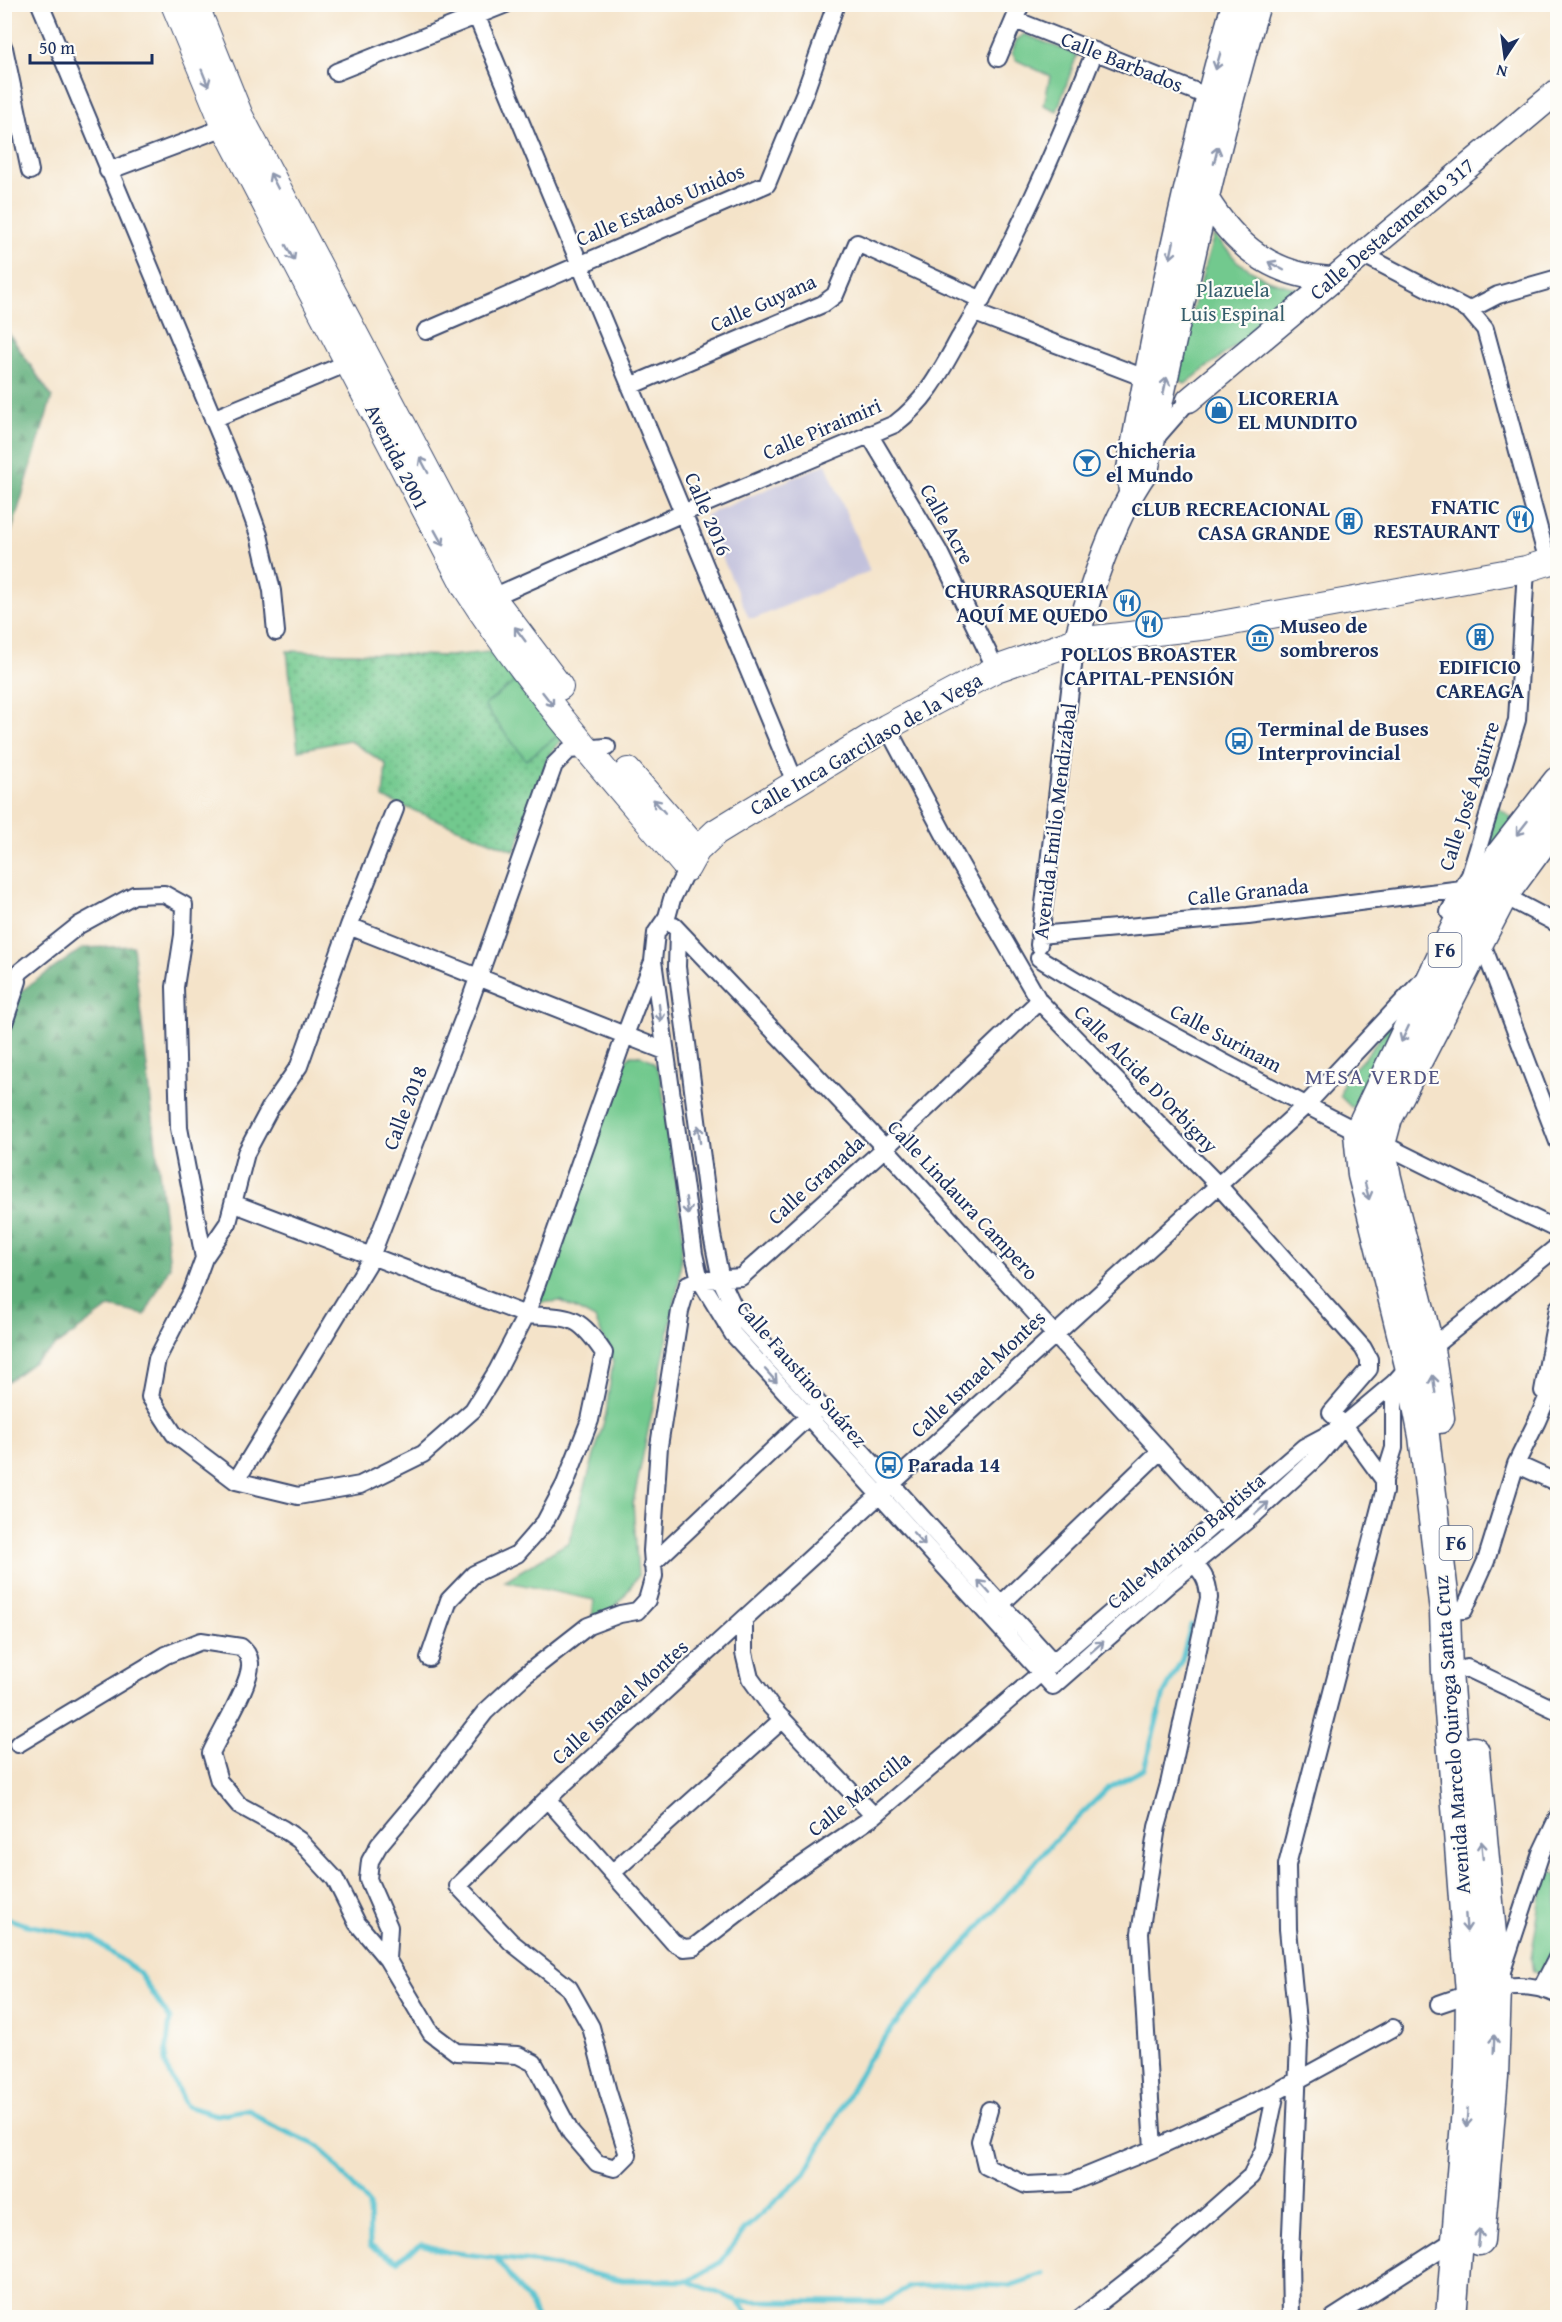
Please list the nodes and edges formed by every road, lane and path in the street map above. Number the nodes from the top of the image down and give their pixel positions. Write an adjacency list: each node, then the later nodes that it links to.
1 (40, 4): 18 (street)
2 (174, 4): 16 (main road, Avenida 2001, one-way to 16)
3 (195, 4): 37 (main road, Avenida 2001, one-way to 3)
4 (506, 4): 8 (street)
5 (836, 4): 21 (street, Calle Estados Unidos)
6 (1234, 4): 15 (main road, Avenida Emilio Mendizábal, one-way to 15)
7 (1257, 4): 15 (main road, Avenida Emilio Mendizábal)
8 (474, 11): 13 (street); 21 (street, Calle 2016)
9 (1018, 12): 11 (street, Calle Barbados); 12 (street)
10 (4, 48): 17 (street)
11 (1095, 51): 15 (street, Calle Barbados); 24 (street, Calle Piraimiri)
12 (998, 58)
13 (336, 72)
14 (1557, 91): 20 (main road, Calle Destacamento 317)
15 (1219, 97): 19 (main road, Avenida Emilio Mendizábal)
16 (225, 127): 18 (street); 27 (main road, Avenida 2001, one-way to 27)
17 (30, 171)
18 (108, 171): 31 (street)
19 (1196, 196): 23 (main road, one-way to 19); 28 (main road, Avenida Emilio Mendizábal, one-way to 28); 33 (main road, Avenida Emilio Mendizábal, one-way to 19)
20 (1362, 254): 23 (main road, Calle Destacamento 317); 25 (street, Calle José Aguirre)
21 (579, 264): 26 (street, Calle Estados Unidos); 29 (street, Calle 2016)
22 (1557, 278): 25 (street)
23 (1332, 279): 30 (main road, Calle Destacamento 317)
24 (979, 307): 28 (street, Calle Guyana); 29 (street, Calle Guyana); 32 (street, Calle Piraimiri)
25 (1469, 310): 36 (street, Calle José Aguirre)
26 (426, 331)
27 (348, 363): 31 (street); 37 (main road, Avenida 2001, one-way to 37)
28 (1145, 378): 34 (main road, Avenida Emilio Mendizábal)
29 (630, 386): 35 (street, Calle 2016)
30 (1189, 399): 33 (street, Calle Destacamento 317)
31 (213, 419): 38 (street)
32 (869, 434): 35 (street, Calle Piraimiri); 40 (street, Calle Acre)
33 (1152, 443): 34 (main road, Avenida Emilio Mendizábal)
34 (1131, 492): 39 (main road, Avenida Emilio Mendizábal)
35 (683, 513): 37 (street, Calle Piraimiri); 43 (street, Calle 2016)
36 (1544, 563): 39 (main road, Calle Inca Garcilaso de la Vega); 48 (street, Calle José Aguirre)
37 (485, 601): 42 (main road, Avenida 2001)
38 (276, 632)
39 (1076, 641): 40 (main road, Calle Inca Garcilaso de la Vega); 53 (street, Avenida Emilio Mendizábal)
40 (996, 669): 41 (main road, Calle Inca Garcilaso de la Vega)
41 (887, 727): 43 (main road, Calle Inca Garcilaso de la Vega); 58 (street, Calle Alcide D'Orbigny)
42 (596, 747): 47 (main road, Avenida 2001); 60 (street, Calle 2018)
43 (795, 782): 47 (main road, Calle Inca Garcilaso de la Vega)
44 (1557, 782): 48 (highway, Avenida Marcelo Quiroga Santa Cruz / F6, one-way to 48)
45 (395, 809): 51 (street)
46 (1557, 820): 48 (highway, Avenida Marcelo Quiroga Santa Cruz / F6)
47 (692, 859): 49 (street, Calle Faustino Suárez)
48 (1482, 889): 50 (street); 53 (street, Calle Granada); 54 (highway, Avenida Marcelo Quiroga Santa Cruz / F6); 56 (highway, Avenida Marcelo Quiroga Santa Cruz / F6)
49 (667, 917): 52 (street); 57 (street, Calle Faustino Suárez)
50 (1557, 924)
51 (349, 926): 60 (street); 71 (street)
52 (678, 931): 69 (street, Calle Lindaura Campero); 77 (street, Calle Faustino Suárez, one-way to 52)
53 (1039, 935): 55 (street, Avenida Emilio Mendizábal)
54 (1480, 937): 67 (highway, Avenida Marcelo Quiroga Santa Cruz / F6); 68 (street)
55 (1039, 958): 58 (street, Avenida Emilio Mendizábal); 66 (street, Calle Surinam)
56 (1440, 960): 66 (street, Calle Ismael Montes); 67 (highway, Avenida Marcelo Quiroga Santa Cruz / F6, one-way to 67)
57 (653, 961): 64 (street); 65 (street, Calle Faustino Suárez, one-way to 65)
58 (1020, 969): 62 (street, Calle Alcide D'Orbigny)
59 (21, 971): 61 (street); 63 (street); 75 (street)
60 (479, 977): 64 (street); 74 (street, Calle 2018)
61 (4, 993)
62 (1040, 1001): 69 (street, Calle Granada); 70 (street, Calle Alcide D'Orbigny)
63 (4, 1023)
64 (625, 1035): 65 (street); 79 (street)
65 (665, 1051): 76 (street, Calle Faustino Suárez, one-way to 76)
66 (1305, 1106): 67 (street, Calle Surinam); 70 (street, Calle Ismael Montes)
67 (1370, 1139): 72 (street, Calle Surinam); 81 (highway, Avenida Marcelo Quiroga Santa Cruz / F6)
68 (1557, 1142)
69 (885, 1148): 77 (street, Calle Granada); 80 (street, Calle Lindaura Campero)
70 (1219, 1186): 80 (street, Calle Ismael Montes); 85 (street, Calle Alcide D'Orbigny)
71 (235, 1204): 74 (street); 75 (street)
72 (1557, 1230)
73 (1557, 1246): 81 (street, Calle Mariano Baptista)
74 (371, 1256): 79 (street); 89 (street, Calle 2018)
75 (204, 1258): 89 (street)
76 (700, 1280): 77 (street, Calle Granada); 83 (street, Calle Faustino Suárez, one-way to 83); 96 (street)
77 (721, 1280): 83 (street, Calle Faustino Suárez)
78 (1557, 1308): 84 (street)
79 (526, 1315): 89 (street); 100 (street)
80 (1055, 1334): 86 (street, Calle Lindaura Campero); 91 (street, Calle Ismael Montes)
81 (1411, 1366): 85 (street, Calle Mariano Baptista); 88 (street); 98 (highway, Avenida Marcelo Quiroga Santa Cruz / F6)
82 (1557, 1373): 84 (street)
83 (813, 1412): 91 (street, Calle Faustino Suárez); 96 (street)
84 (1537, 1421): 87 (street)
85 (1344, 1425): 88 (street); 92 (street, Calle Mariano Baptista); 93 (street, Calle Mariano Baptista, one-way to 85)
86 (1159, 1452): 92 (street, Calle Lindaura Campero); 97 (street)
87 (1516, 1464): 90 (street); 98 (street)
88 (1384, 1480): 117 (street)
89 (236, 1481)
90 (1557, 1484)
91 (885, 1491): 97 (street, Calle Faustino Suárez); 99 (street, Calle Ismael Montes)
92 (1221, 1518): 93 (street, Calle Lindaura Campero); 94 (street, Calle Mariano Baptista)
93 (1233, 1532): 95 (street, Calle Mariano Baptista)
94 (1183, 1550): 95 (street); 101 (street, Calle Mariano Baptista)
95 (1194, 1563): 103 (street, Calle Mariano Baptista, one-way to 95); 120 (street)
96 (652, 1564): 112 (street)
97 (995, 1610): 101 (street, Calle Faustino Suárez)
98 (1455, 1611): 102 (highway, Avenida Marcelo Quiroga Santa Cruz / F6)
99 (744, 1619): 105 (street); 107 (street, Calle Ismael Montes)
100 (429, 1658)
101 (1046, 1667): 103 (street, Calle Faustino Suárez); 108 (street, Calle Mancilla)
102 (1457, 1670): 104 (street); 113 (highway, Avenida Marcelo Quiroga Santa Cruz / F6)
103 (1053, 1686)
104 (1557, 1711)
105 (783, 1719): 108 (street); 110 (street)
106 (18, 1744): 112 (street)
107 (546, 1799): 110 (street); 112 (street, Calle Ismael Montes)
108 (874, 1816): 110 (street, Calle Mancilla)
109 (1557, 1816): 113 (street)
110 (612, 1873)
111 (1557, 1956): 114 (street)
112 (387, 1959)
113 (1484, 1991): 114 (street); 115 (street); 121 (highway, Avenida Marcelo Quiroga Santa Cruz / F6, one-way to 121); 126 (highway, Avenida Marcelo Quiroga Santa Cruz / F6, one-way to 113)
114 (1550, 1991)
115 (1439, 2004)
116 (1394, 2028): 117 (street)
117 (1298, 2080): 118 (street); 123 (street)
118 (1276, 2092): 120 (street); 122 (street)
119 (989, 2110): 120 (street)
120 (1153, 2149)
121 (1459, 2237): 124 (street); 125 (highway, Avenida Marcelo Quiroga Santa Cruz / F6)
122 (1080, 2318)
123 (1291, 2318)
124 (1333, 2318)
125 (1451, 2318)
126 (1472, 2318)

